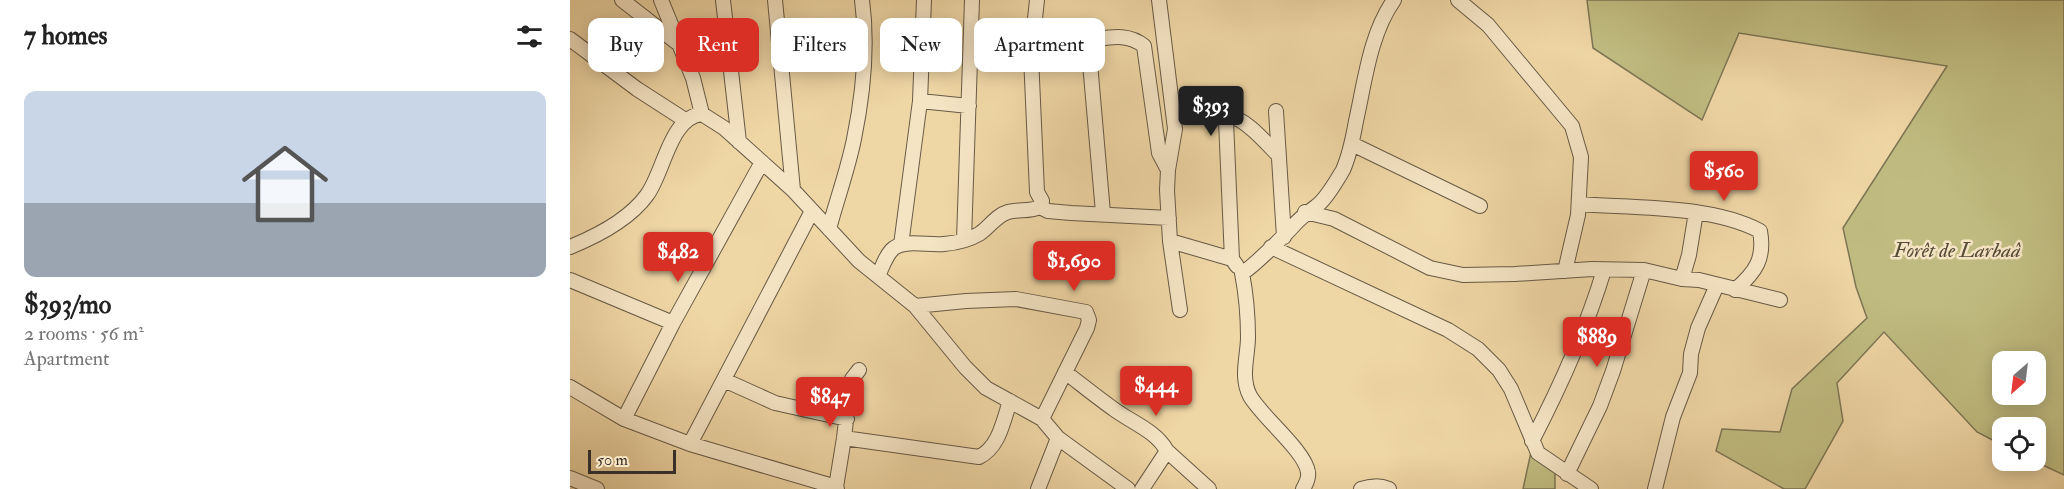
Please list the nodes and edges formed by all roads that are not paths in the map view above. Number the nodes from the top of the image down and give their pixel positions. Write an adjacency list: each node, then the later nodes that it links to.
1 (622, 0): 16 (street)
2 (661, 0): 13 (street)
3 (723, 0): 25 (street)
4 (775, 0): 30 (street)
5 (862, 0): 39 (street)
6 (924, 0): 20 (street)
7 (972, 0): 21 (street)
8 (1037, 0): 12 (street)
9 (1159, 0): 29 (street)
10 (1394, 0): 26 (street)
11 (1458, 0): 31 (street)
12 (1035, 18)
13 (676, 38)
14 (1105, 38): 29 (street)
15 (570, 39): 24 (street)
16 (676, 41)
17 (690, 72): 23 (street)
18 (1033, 72): 33 (street)
19 (1091, 72): 37 (street)
20 (920, 102): 21 (street); 43 (street)
21 (969, 106): 41 (street)
22 (1276, 111): 27 (street)
23 (702, 114): 24 (street); 25 (street)
24 (685, 120): 45 (street)
25 (739, 142): 28 (street)
26 (1352, 144): 32 (street); 35 (street)
27 (1279, 156): 40 (street); 46 (street)
28 (762, 162): 30 (street); 59 (street)
29 (1168, 170): 38 (street)
30 (793, 190): 34 (street)
31 (1579, 204): 36 (street); 49 (street)
32 (1479, 206)
33 (1040, 207): 37 (street); 41 (street)
34 (812, 211): 39 (street); 62 (street)
35 (1305, 212): 40 (street); 49 (street)
36 (1696, 212): 52 (street); 55 (street)
37 (1103, 213): 38 (street)
38 (1169, 218): 42 (street)
39 (829, 229): 51 (street)
40 (1284, 237): 44 (street)
41 (964, 240): 43 (street)
42 (1170, 241): 46 (street); 58 (street)
43 (901, 245): 51 (street)
44 (1271, 247): 50 (street); 70 (street)
45 (570, 248)
46 (1232, 259): 50 (street)
47 (1604, 270): 48 (street); 49 (street); 70 (street)
48 (1644, 270): 52 (street); 73 (street)
49 (1565, 271)
50 (1242, 273): 81 (street)
51 (878, 276): 57 (street)
52 (1682, 279): 54 (street)
53 (570, 280): 59 (street)
54 (1717, 285): 55 (street); 85 (street)
55 (1735, 290): 56 (street)
56 (1780, 300)
57 (915, 306): 61 (street); 64 (street)
58 (1180, 310)
59 (674, 323): 65 (street)
60 (860, 370): 66 (street)
61 (1065, 372): 67 (street); 72 (street)
62 (724, 380): 66 (street); 71 (street)
63 (570, 387): 65 (street)
64 (1010, 401): 67 (street); 68 (street)
65 (624, 419): 71 (street)
66 (847, 419): 68 (street)
67 (1042, 419): 69 (street)
68 (844, 438): 75 (street)
69 (1058, 438): 77 (street); 78 (street)
70 (1532, 441): 73 (street)
71 (690, 444): 75 (street)
72 (1167, 451): 79 (street); 80 (street)
73 (1567, 474): 84 (street)
74 (570, 478): 76 (street)
75 (836, 488)
76 (597, 489)
77 (1038, 489)
78 (1128, 489)
79 (1142, 489)
80 (1209, 489)
81 (1303, 489)
82 (1361, 489): 83 (street)
83 (1389, 489)
84 (1591, 489)
85 (1655, 489)

